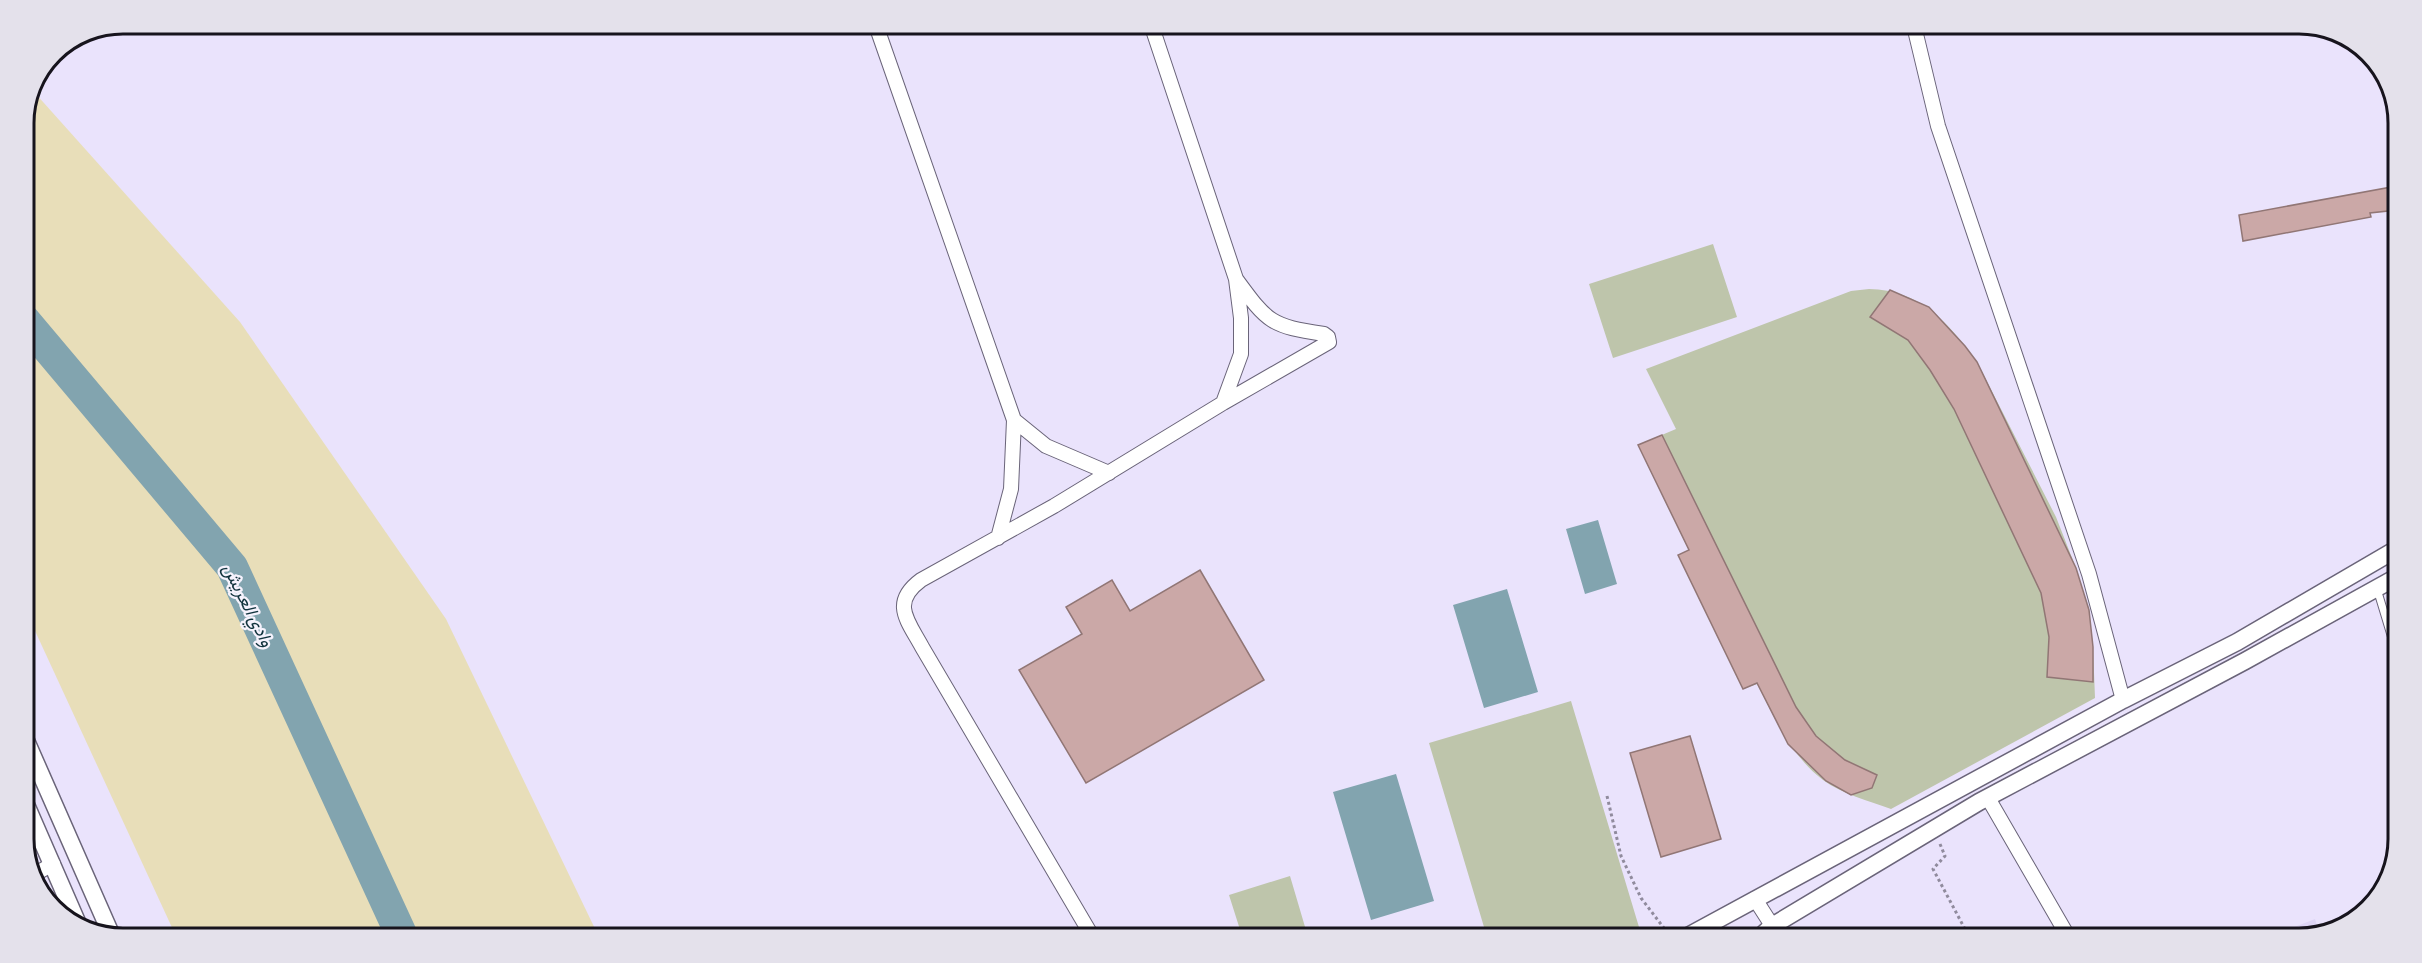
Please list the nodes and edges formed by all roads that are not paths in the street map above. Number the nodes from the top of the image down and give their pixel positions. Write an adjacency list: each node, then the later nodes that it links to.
1 (879, 34): 6 (street)
2 (1154, 34): 4 (street)
3 (1916, 34): 13 (street)
4 (1236, 279): 5 (street); 5 (street)
5 (1223, 403): 7 (street)
6 (1014, 420): 7 (street); 8 (street)
7 (1110, 473): 8 (street)
8 (998, 538): 22 (street)
9 (2388, 554): 13 (street)
10 (2388, 582): 11 (street)
11 (2377, 587): 12 (lane); 15 (street)
12 (2388, 624)
13 (2123, 700): 19 (street)
14 (35, 761): 21 (street)
15 (1988, 798): 25 (street); 26 (street)
16 (35, 824): 17 (street)
17 (53, 864): 18 (street); 20 (street)
18 (40, 871)
19 (1755, 899): 23 (street); 24 (street)
20 (73, 912)
21 (108, 927)
22 (1087, 928)
23 (1704, 928)
24 (1773, 928)
25 (1782, 928)
26 (2063, 928)

